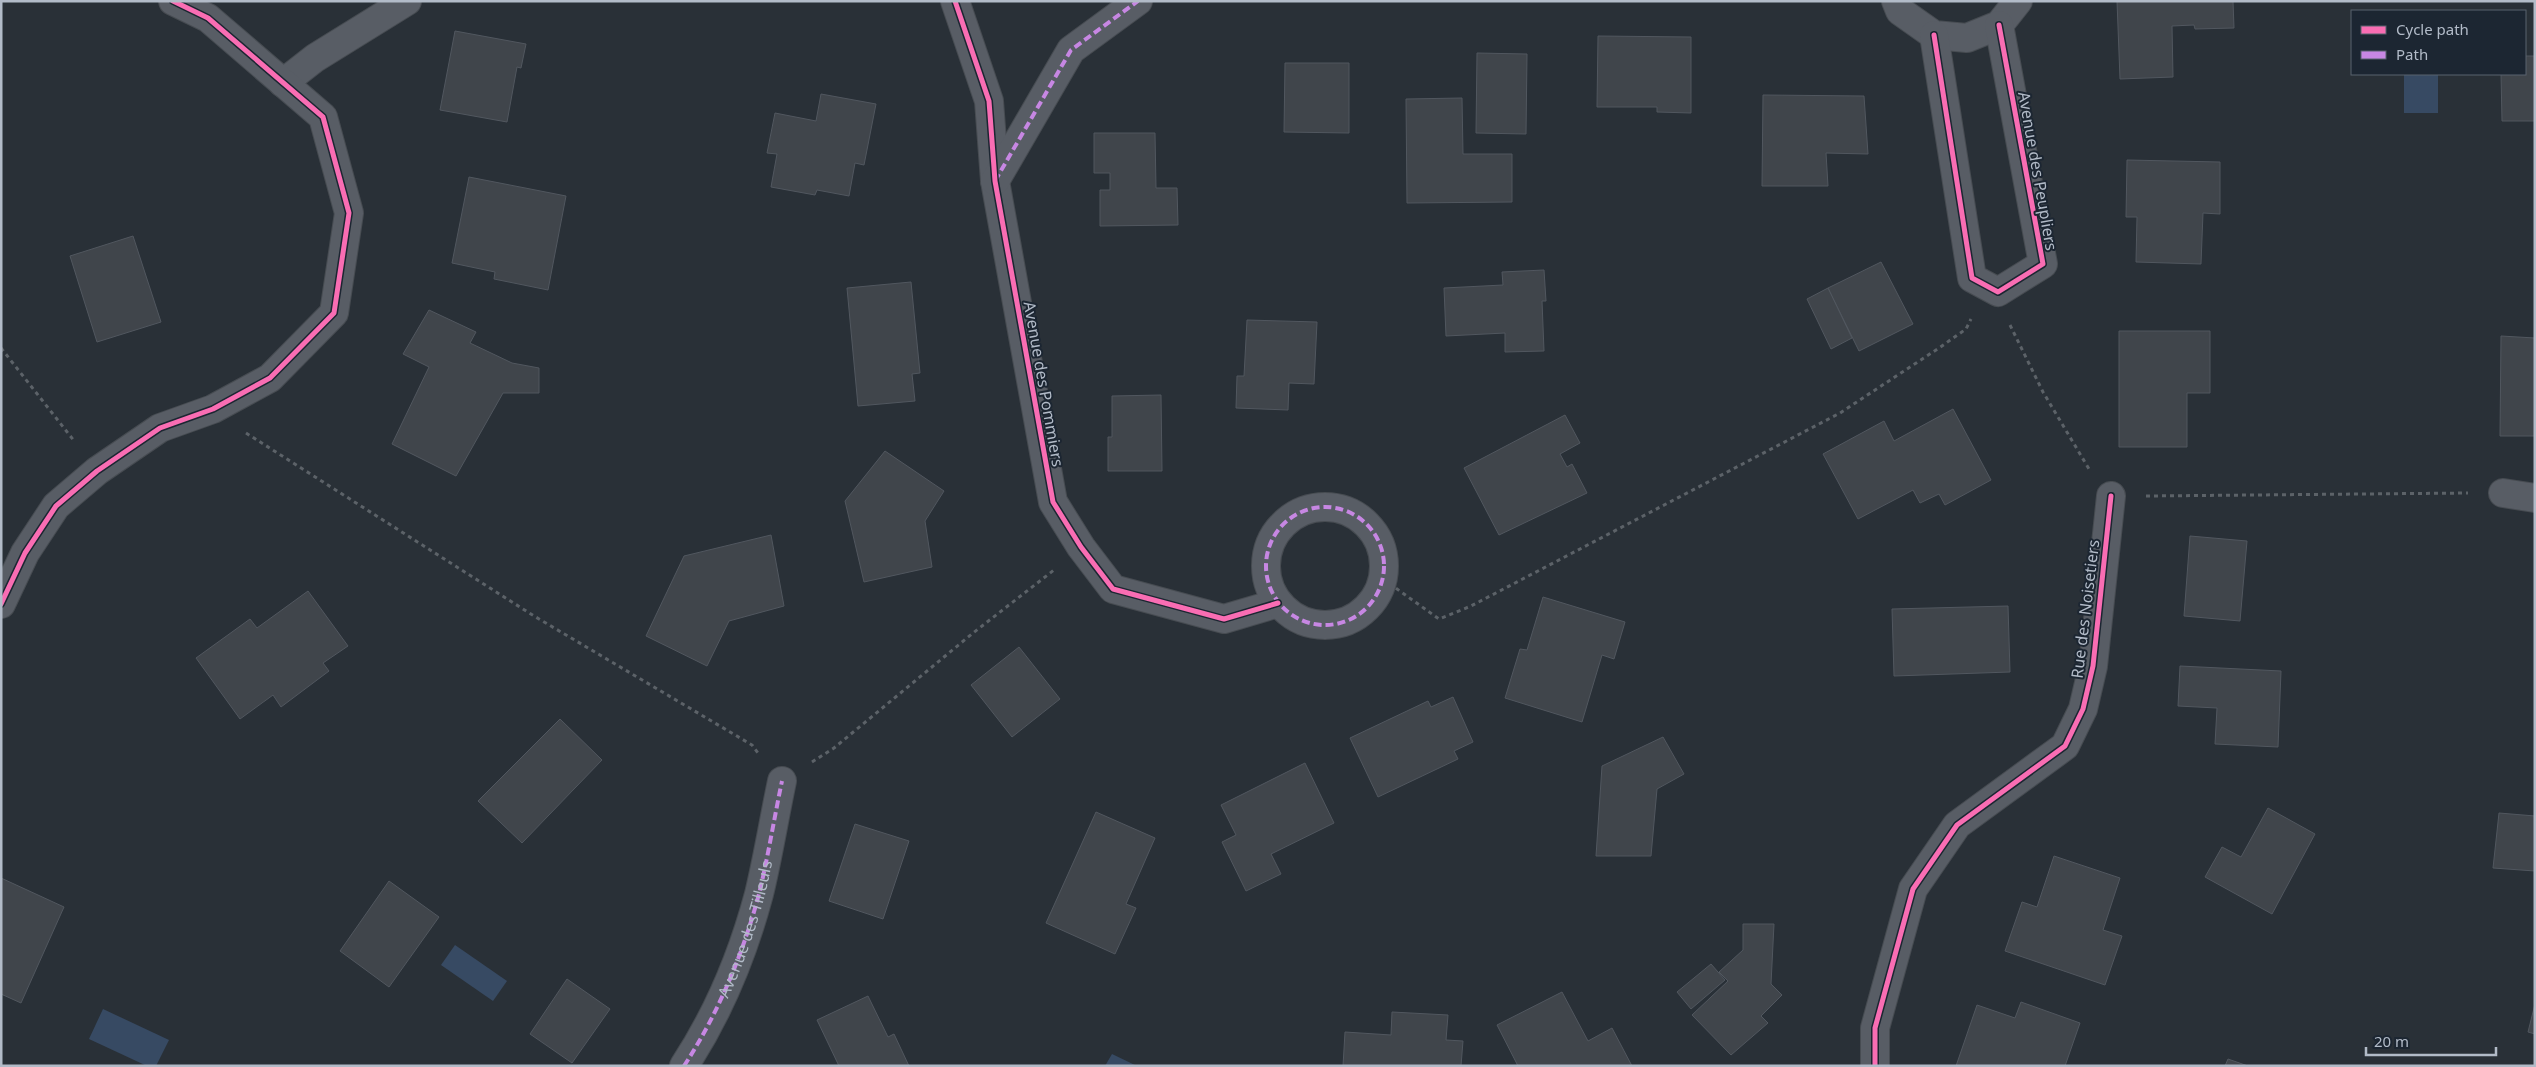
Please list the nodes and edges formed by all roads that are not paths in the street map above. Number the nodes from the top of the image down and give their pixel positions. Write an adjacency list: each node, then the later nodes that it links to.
1 (173, 1): 9 (street)
2 (407, 1): 9 (street)
3 (955, 1): 10 (street, Avenue des Pommiers)
4 (1138, 1): 10 (street)
5 (1896, 1): 8 (street)
6 (2018, 1): 7 (street)
7 (1999, 25): 8 (street); 8 (street, Avenue des Peupliers)
8 (1934, 35)
9 (283, 83): 15 (street)
10 (996, 181): 14 (street, Avenue des Pommiers)
11 (2503, 493): 13 (street)
12 (2110, 496): 18 (street, Rue des Noisetiers)
13 (2535, 498)
14 (1278, 603): 14 (street)
15 (1, 604)
16 (782, 781): 17 (street, Avenue des Tilleuls)
17 (684, 1066)
18 (1875, 1066)

